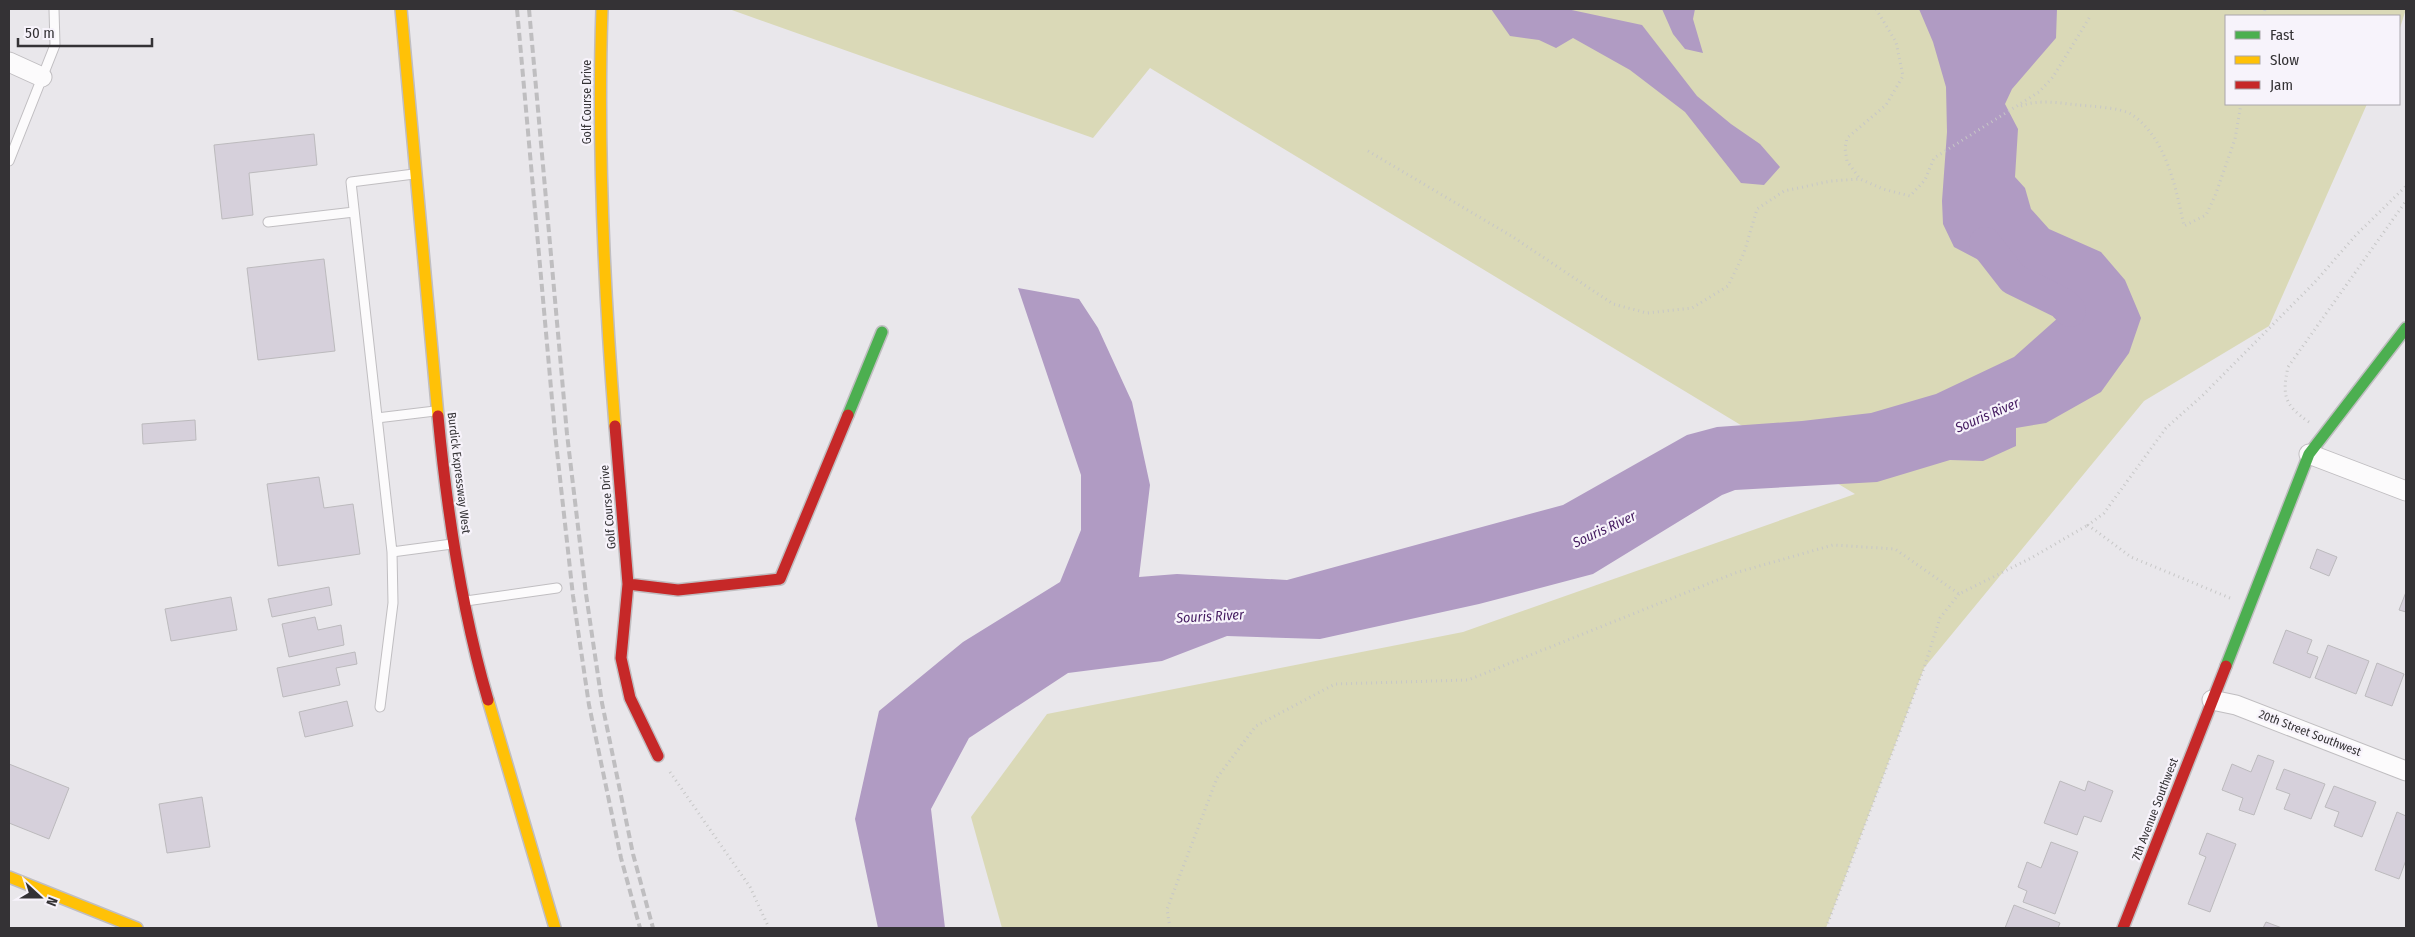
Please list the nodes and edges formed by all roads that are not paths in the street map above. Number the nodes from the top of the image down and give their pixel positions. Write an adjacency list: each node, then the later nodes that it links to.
1 (54, 9): 5 (lane)
2 (401, 9): 7 (street, Burdick Expressway West)
3 (602, 9): 18 (street, Golf Course Drive)
4 (9, 62): 5 (street)
5 (42, 77): 6 (lane)
6 (9, 161)
7 (417, 173): 8 (lane); 12 (street, Burdick Expressway West)
8 (354, 212): 9 (lane); 13 (lane)
9 (268, 222)
10 (2406, 328): 14 (street, 7th Avenue Southwest)
11 (882, 332): 18 (street)
12 (437, 410): 13 (lane); 16 (street, Burdick Expressway West)
13 (377, 418): 17 (lane)
14 (2309, 454): 15 (street); 21 (street, 7th Avenue Southwest)
15 (2406, 491)
16 (455, 544): 17 (lane); 20 (street, Burdick Expressway West)
17 (392, 552): 22 (lane)
18 (628, 584): 23 (street, Golf Course Drive)
19 (558, 588): 20 (lane)
20 (464, 601): 27 (street, Burdick Expressway West)
21 (2212, 700): 24 (street, 20th Street Southwest); 28 (street, 7th Avenue Southwest)
22 (380, 707)
23 (658, 756)
24 (2406, 771)
25 (9, 877): 26 (street)
26 (137, 928)
27 (555, 928)
28 (2123, 928)

